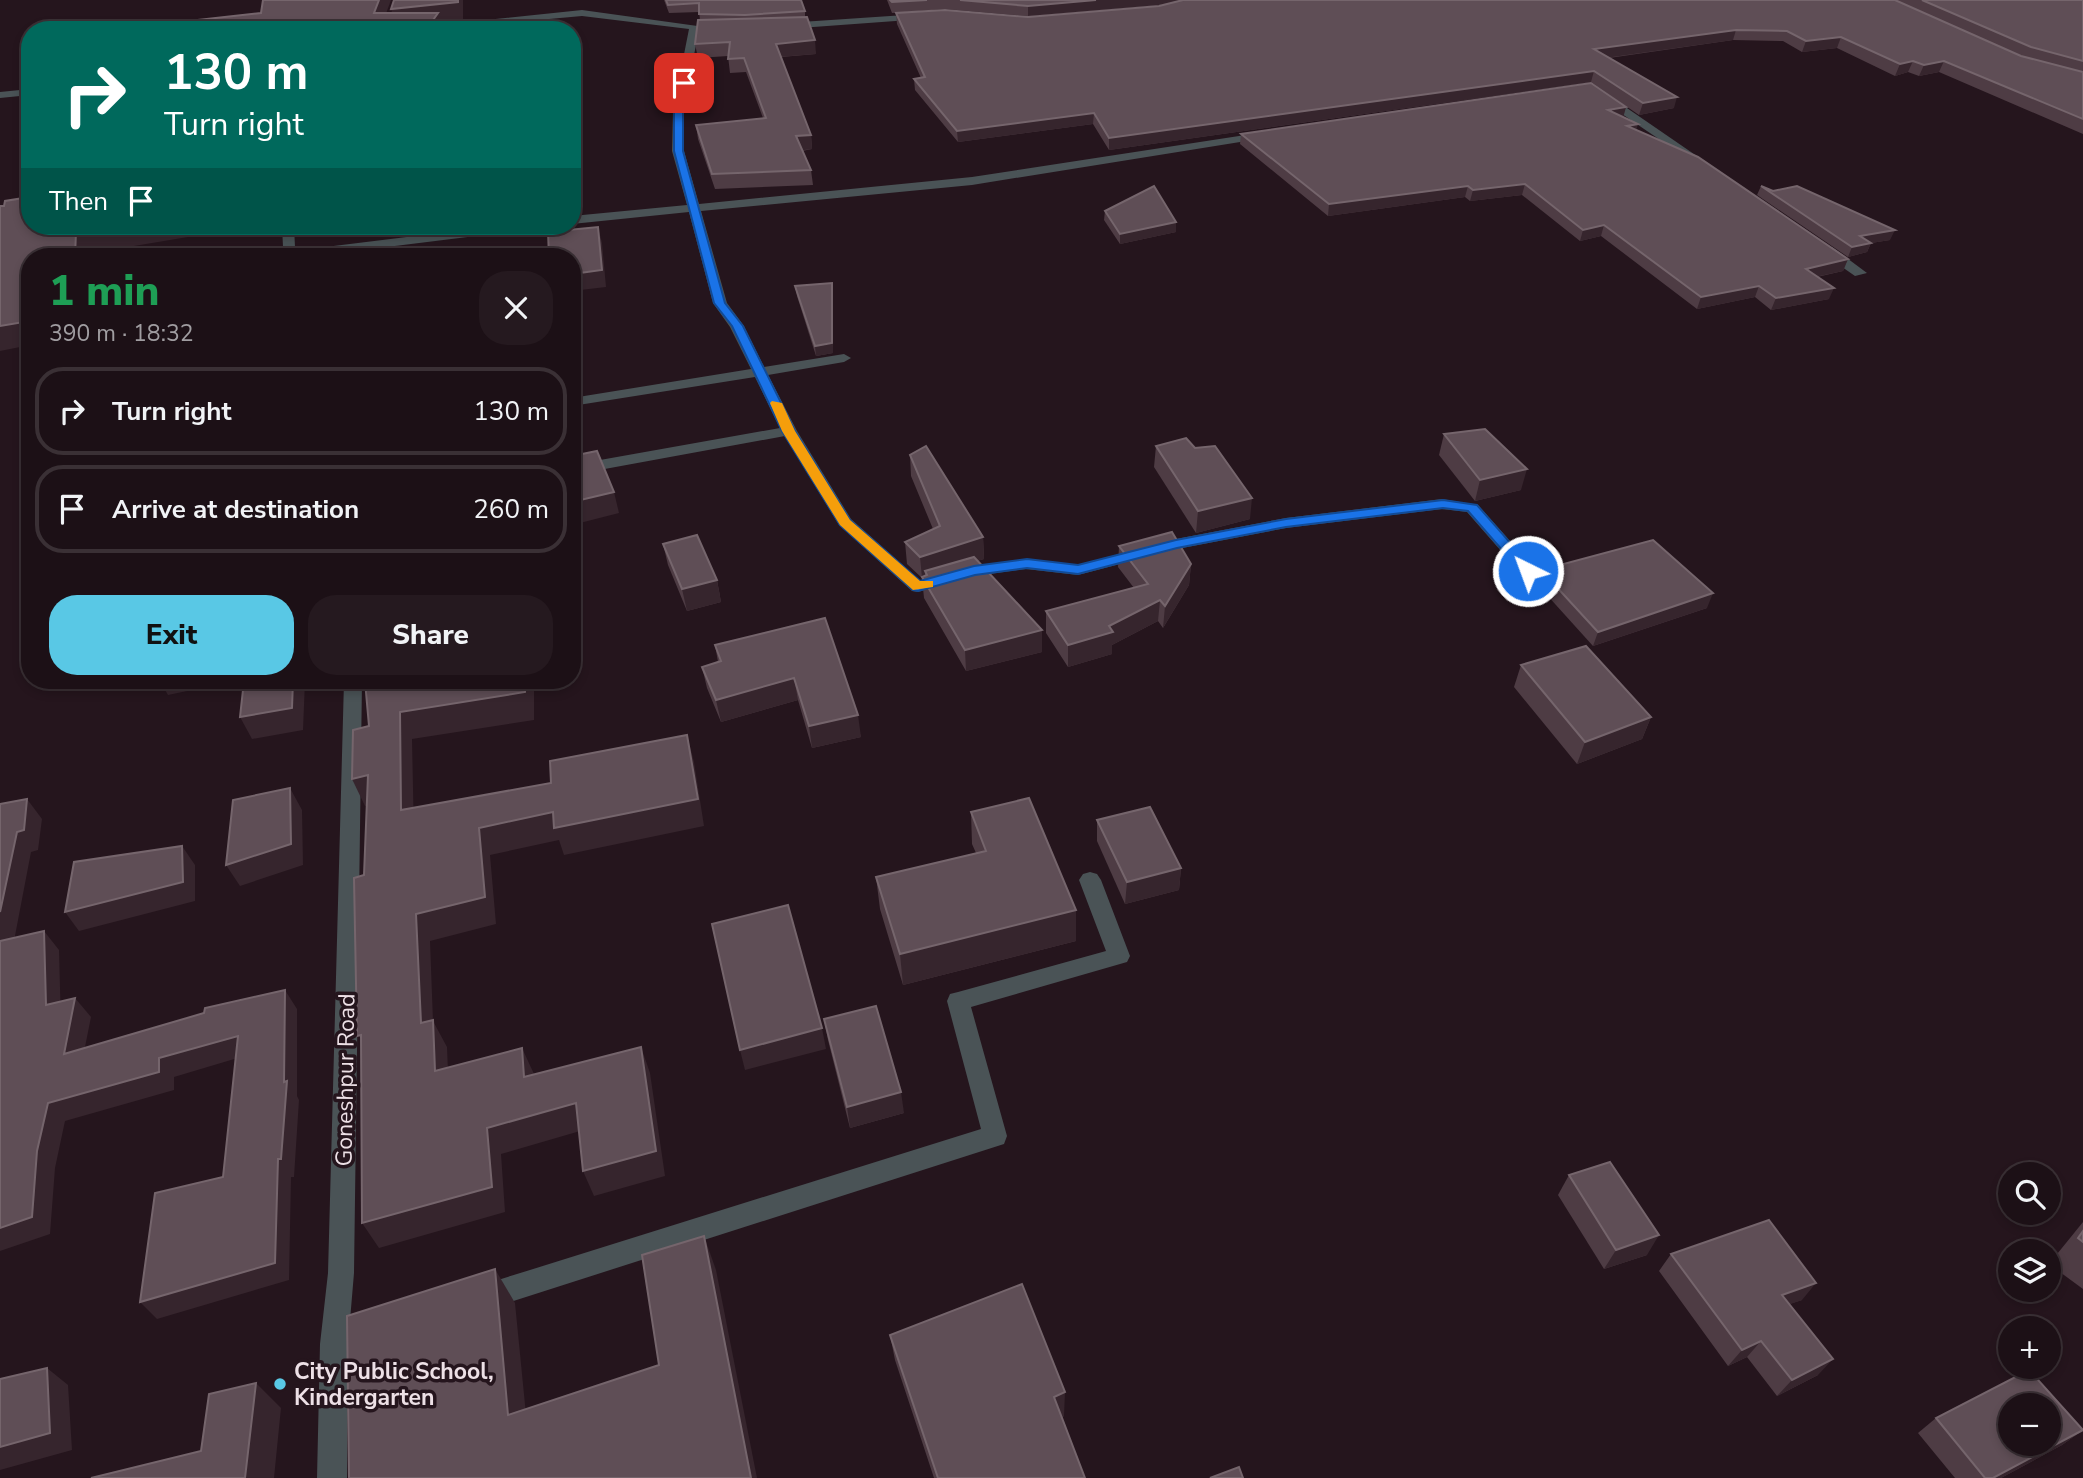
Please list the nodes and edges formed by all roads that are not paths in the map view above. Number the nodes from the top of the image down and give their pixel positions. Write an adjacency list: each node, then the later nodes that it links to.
1 (932, 16): 3 (street)
2 (464, 21): 4 (street)
3 (772, 27)
4 (694, 28): 5 (street); 11 (street)
5 (720, 29)
6 (1591, 88): 10 (street)
7 (21, 93): 8 (street)
8 (0, 95)
9 (1280, 132): 11 (street)
10 (1714, 173)
11 (695, 207): 12 (street); 18 (street)
12 (581, 219)
13 (455, 235): 15 (street)
14 (1815, 242): 16 (street)
15 (355, 248)
16 (1860, 273)
17 (844, 358): 18 (street)
18 (761, 372): 19 (street); 20 (street)
19 (581, 401)
20 (789, 431): 21 (street); 22 (street)
21 (581, 468)
22 (1528, 571)
23 (353, 689): 27 (street, Goneshpur Road)
24 (1090, 880): 25 (street)
25 (453, 1307)
26 (360, 1336): 27 (street)
27 (334, 1345): 28 (street, Goneshpur Road)
28 (332, 1478)

